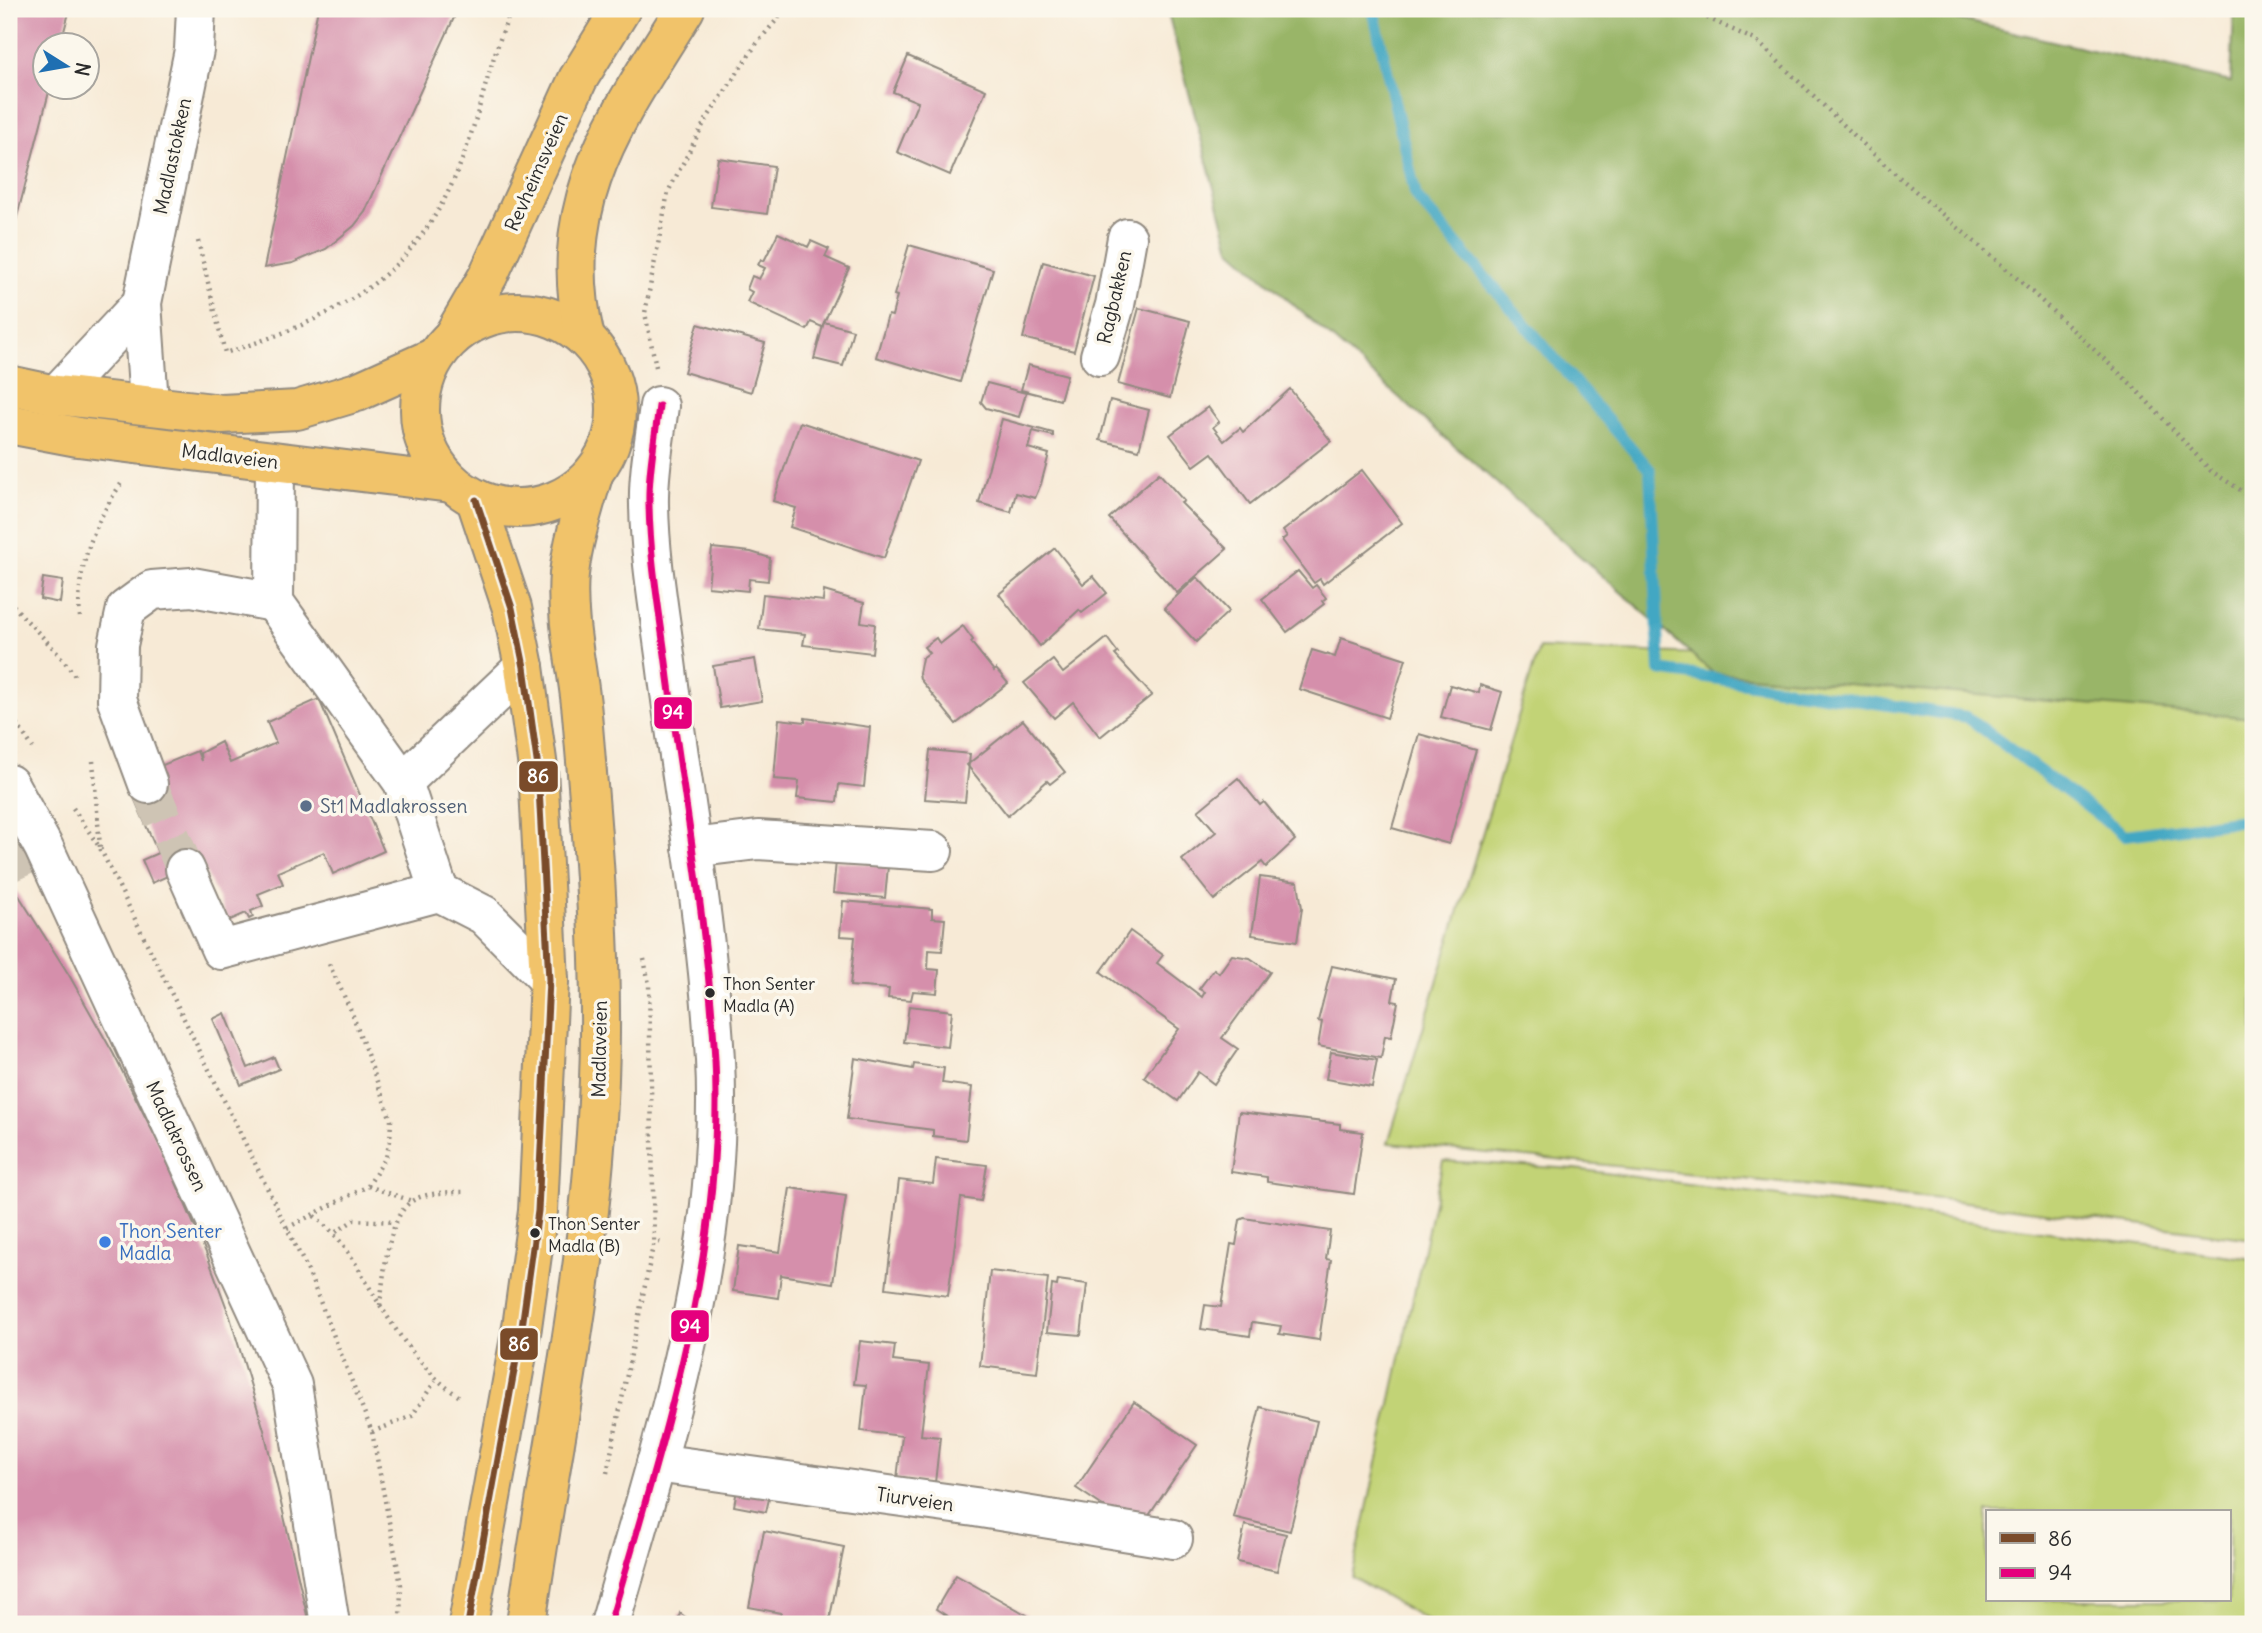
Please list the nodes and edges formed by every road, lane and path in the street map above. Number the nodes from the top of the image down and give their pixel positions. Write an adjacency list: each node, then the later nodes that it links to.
1 (196, 9): 9 (street, Madlastokken)
2 (512, 9): 8 (path)
3 (621, 9): 11 (main road, Revheimsveien)
4 (786, 9): 16 (path)
5 (1688, 9): 21 (path)
6 (678, 20): 10 (main road)
7 (1127, 238): 12 (street, Ragbakken)
8 (198, 239)
9 (142, 303): 14 (street); 15 (street, Madlastokken)
10 (585, 338): 11 (main road); 19 (main road)
11 (444, 347): 15 (main road); 20 (main road)
12 (1100, 356)
13 (9, 385): 14 (main road)
14 (56, 395): 15 (main road)
15 (149, 403)
16 (659, 406): 30 (street)
17 (9, 424): 18 (main road, Madlaveien)
18 (275, 462): 20 (main road, Madlaveien); 23 (street)
19 (594, 472): 20 (main road); 56 (main road, Madlaveien)
20 (464, 491): 24 (main road)
21 (2253, 498)
22 (9, 600): 25 (path)
23 (274, 602): 25 (street); 26 (street)
24 (524, 667): 26 (street); 35 (main road)
25 (117, 700): 28 (street)
26 (403, 782): 33 (street)
27 (9, 784): 53 (street, Madlakrossen)
28 (148, 784)
29 (100, 848): 42 (path)
30 (692, 848): 31 (street); 45 (street)
31 (933, 851)
32 (185, 869): 34 (street)
33 (439, 892): 34 (street); 35 (street)
34 (311, 925): 37 (path)
35 (549, 980): 55 (main road)
36 (649, 984): 44 (path)
37 (368, 1186): 39 (path); 40 (path)
38 (466, 1192): 39 (path)
39 (412, 1201): 41 (path)
40 (314, 1216): 42 (path); 43 (path)
41 (395, 1222): 43 (path); 46 (path)
42 (287, 1228): 49 (path)
43 (336, 1232): 46 (path)
44 (654, 1241): 45 (path); 51 (path)
45 (705, 1251): 50 (street)
46 (380, 1306): 47 (path)
47 (435, 1381): 48 (path); 49 (path)
48 (460, 1398)
49 (372, 1432): 54 (path)
50 (656, 1463): 52 (street, Tiurveien); 57 (street)
51 (606, 1480)
52 (1173, 1539)
53 (330, 1624)
54 (400, 1624)
55 (468, 1624)
56 (526, 1624)
57 (610, 1624)

